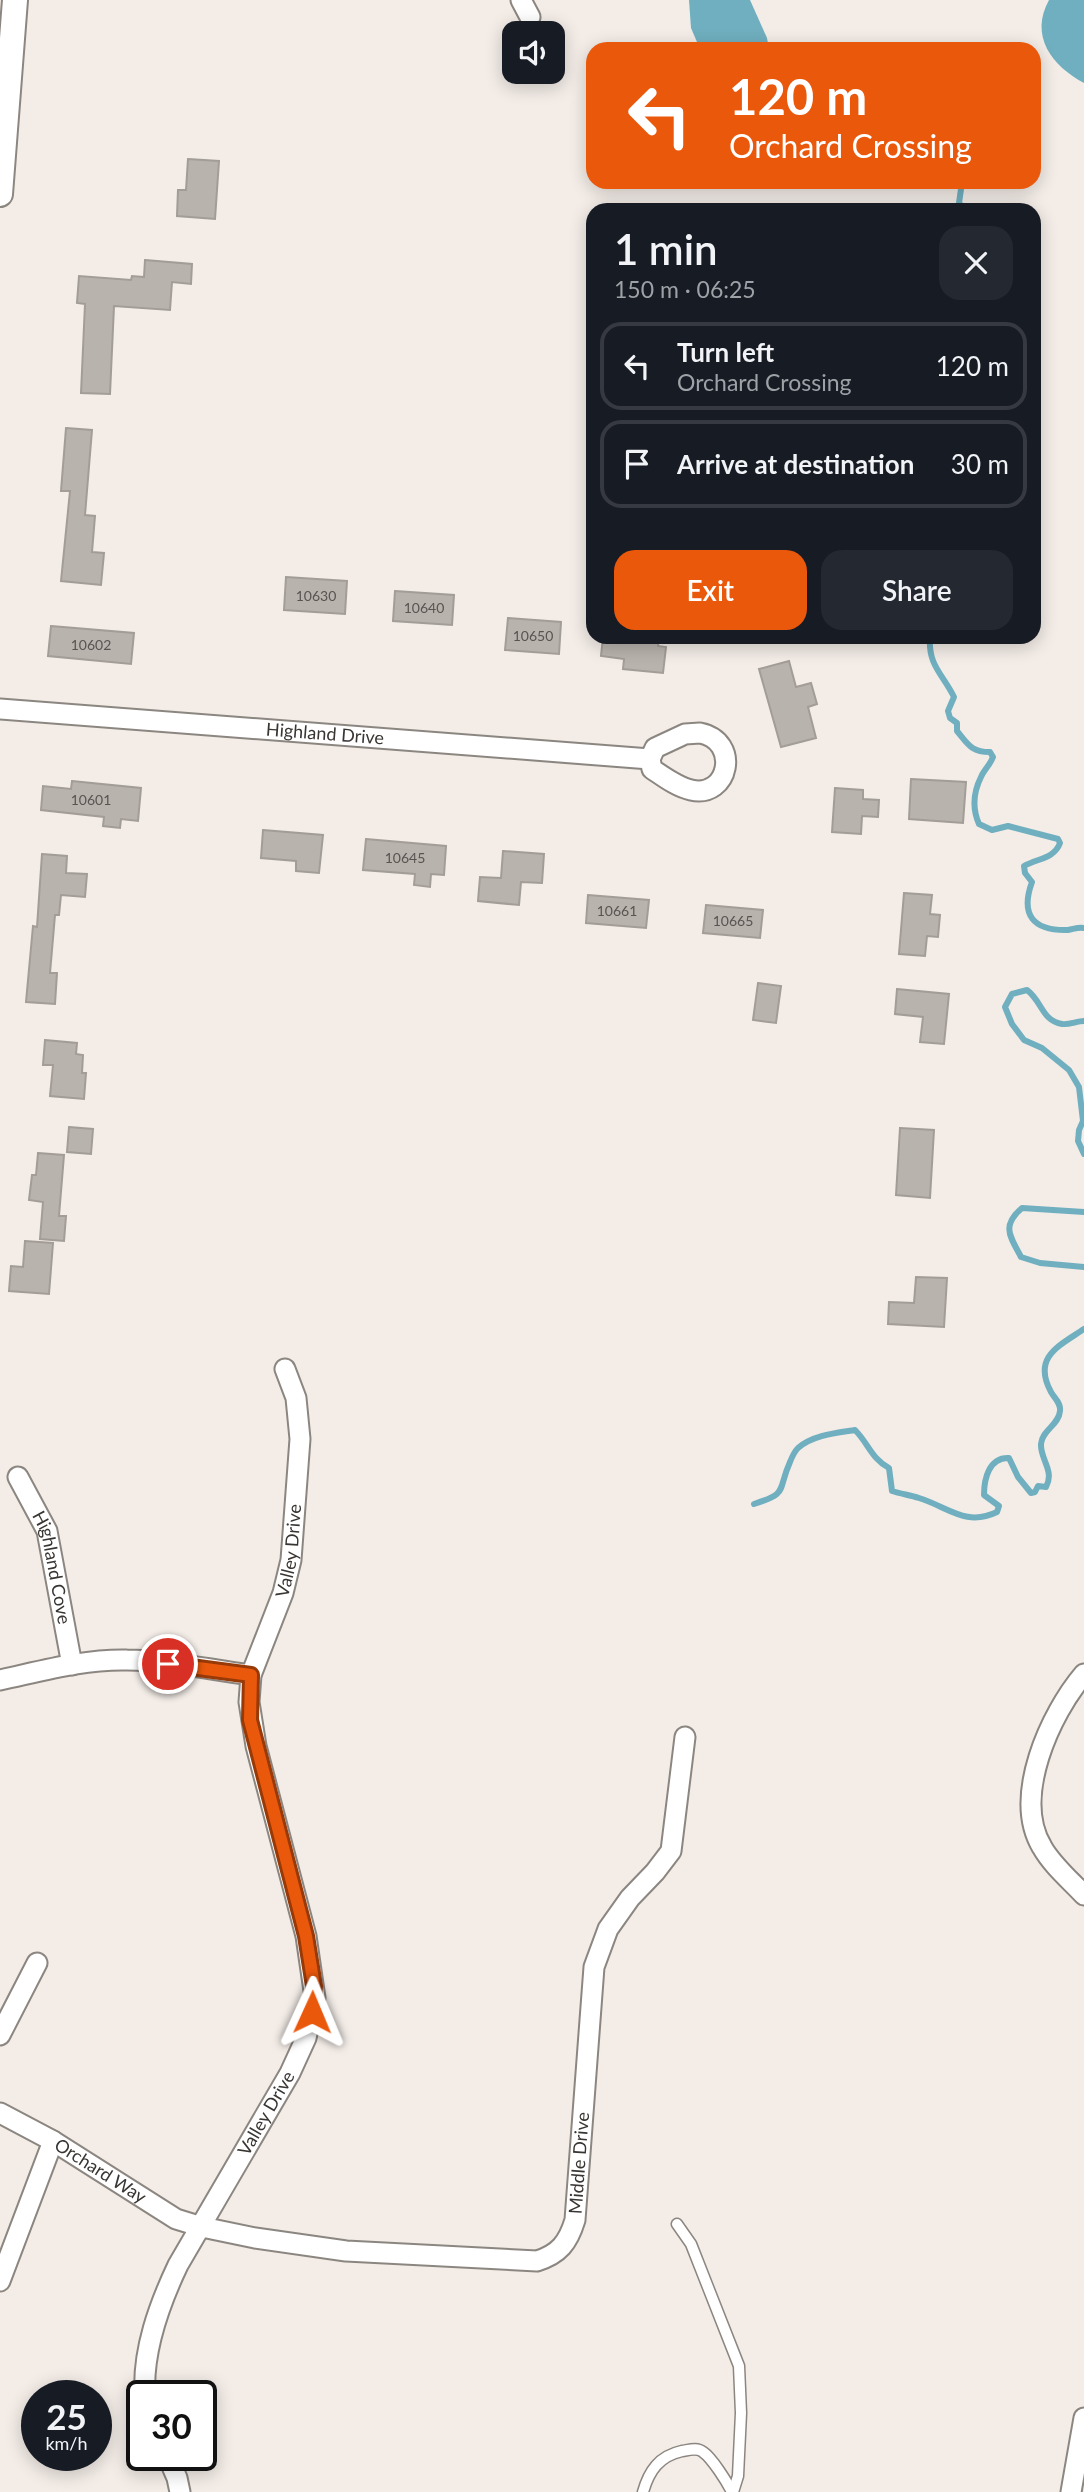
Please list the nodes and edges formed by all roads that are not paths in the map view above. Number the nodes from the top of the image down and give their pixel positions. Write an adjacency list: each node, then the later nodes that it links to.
1 (15, 0): 2 (street)
2 (0, 194)
3 (0, 709): 4 (street, Highland Drive)
4 (650, 759)
5 (285, 1369): 9 (street, Valley Drive)
6 (18, 1477): 7 (street, Highland Cove)
7 (72, 1665): 9 (street); 10 (street)
8 (1084, 1674): 12 (street)
9 (251, 1675): 18 (street, Valley Drive)
10 (0, 1680)
11 (685, 1737): 18 (street, Middle Drive)
12 (1084, 1895)
13 (37, 1963): 14 (street)
14 (0, 2035)
15 (0, 2113): 16 (street, Orchard Way)
16 (53, 2141): 18 (street, Orchard Way); 19 (street)
17 (677, 2224): 25 (lane)
18 (202, 2227): 20 (street, Valley Drive)
19 (0, 2281)
20 (145, 2380)
21 (1084, 2418): 26 (street)
22 (174, 2471): 23 (street)
23 (180, 2492)
24 (643, 2492): 25 (lane)
25 (733, 2492)
26 (1071, 2492)

